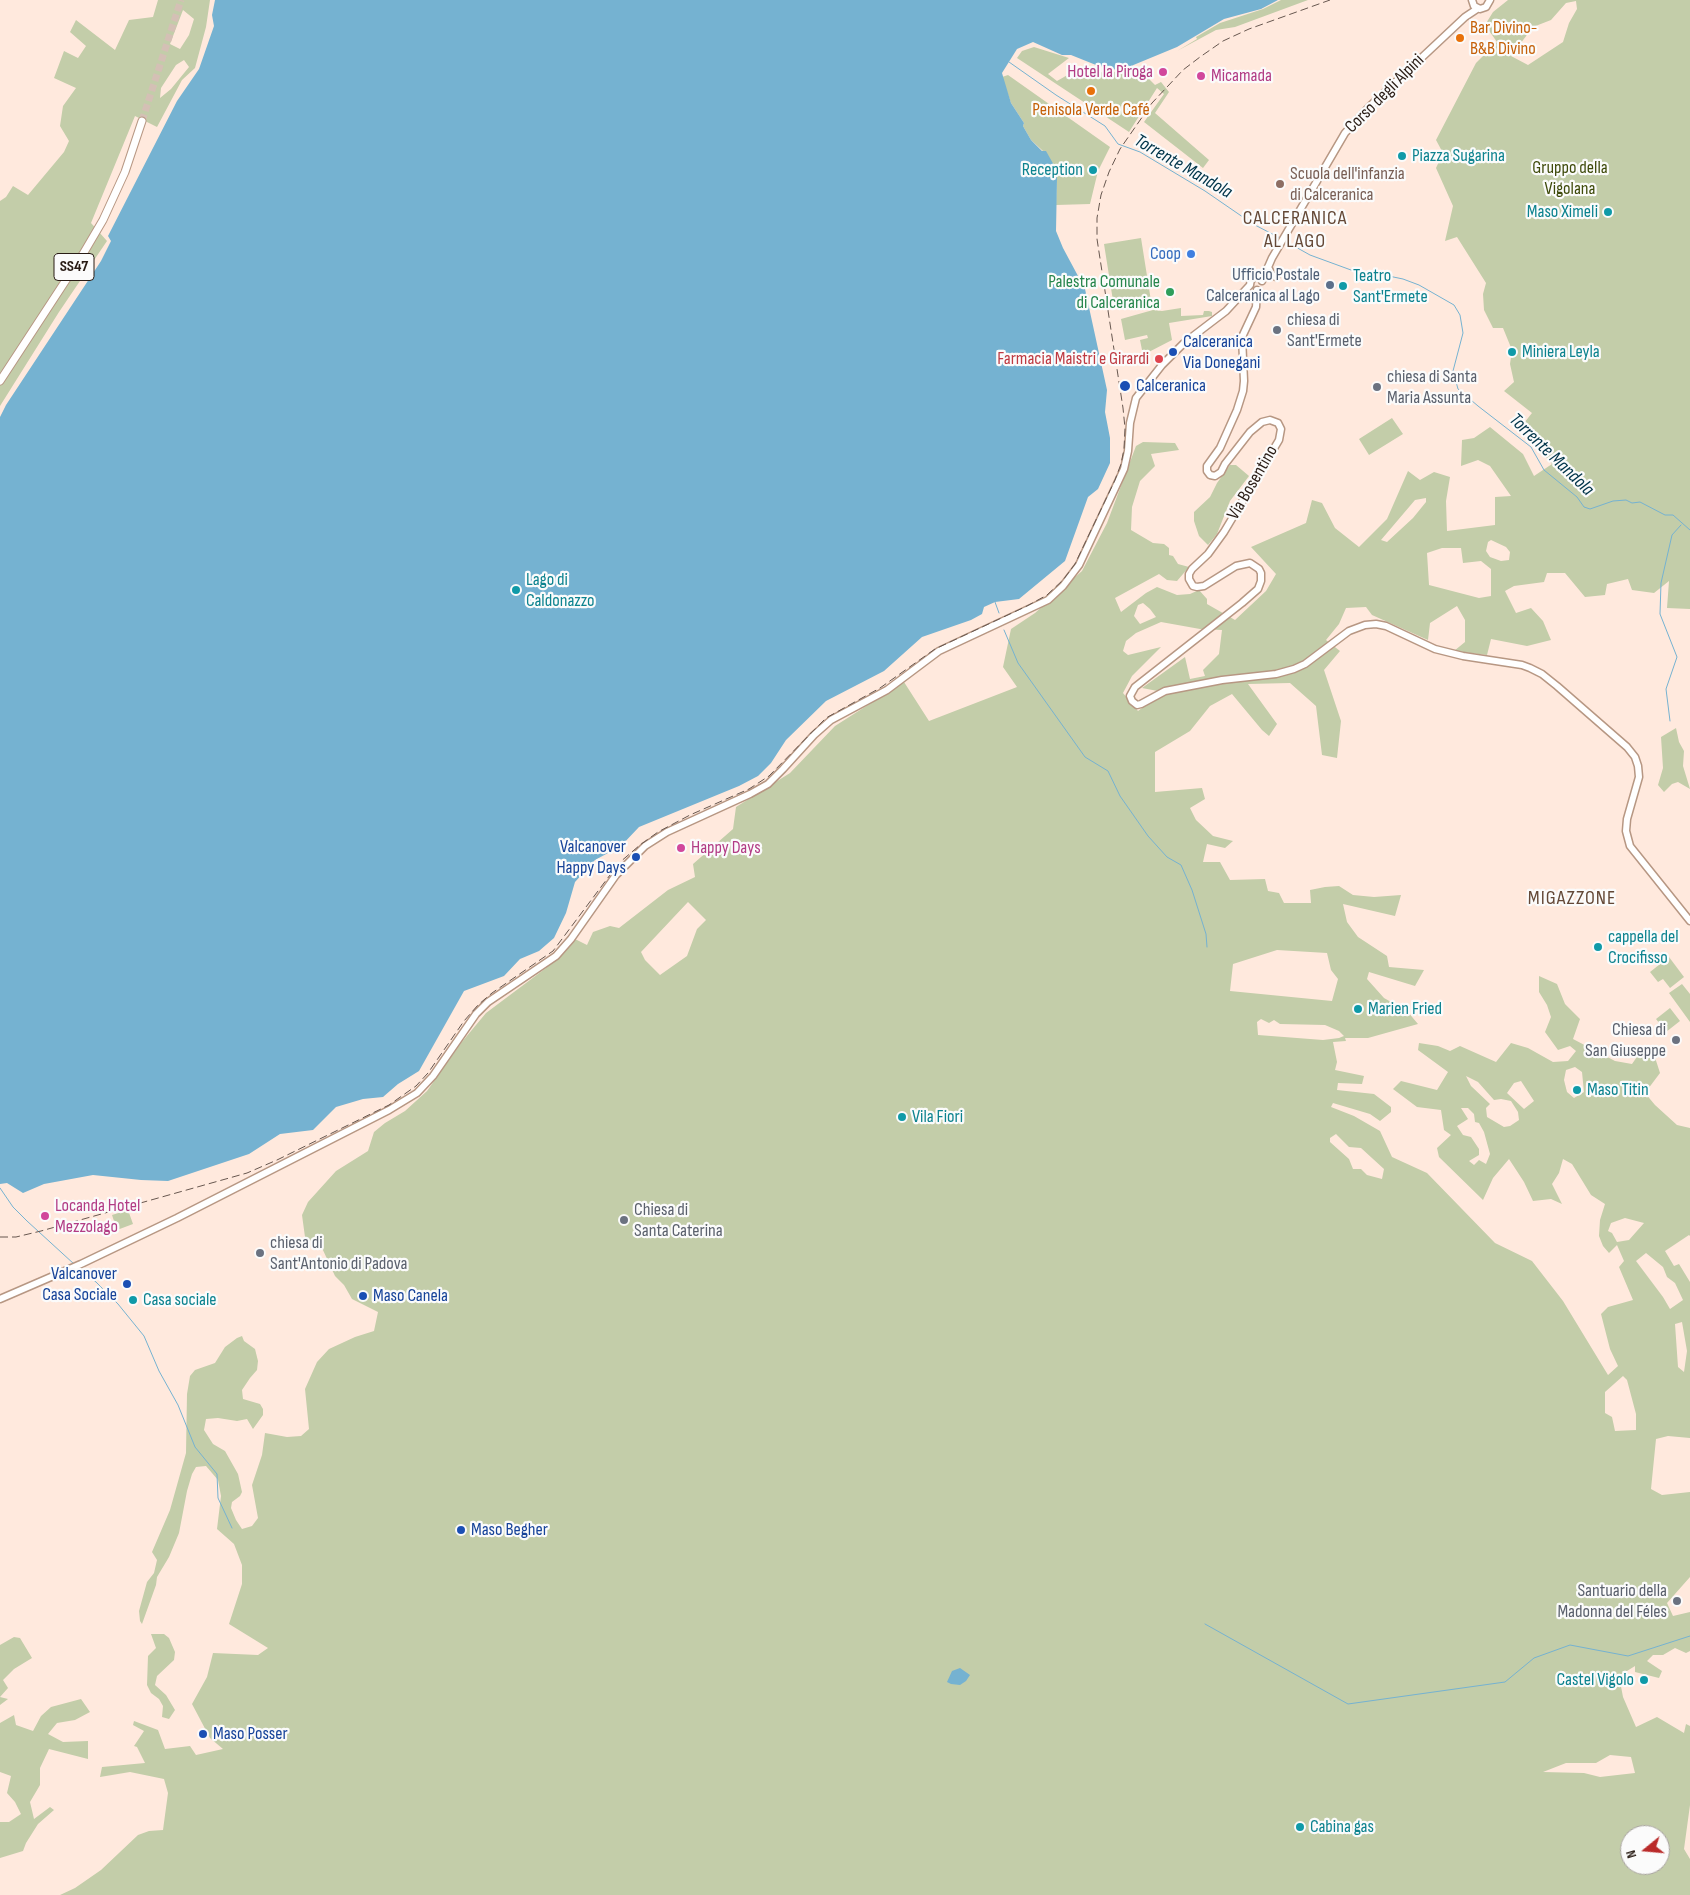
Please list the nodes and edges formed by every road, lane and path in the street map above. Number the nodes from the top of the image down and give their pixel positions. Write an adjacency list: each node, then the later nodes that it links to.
1 (1490, 0): 3 (main road, Corso degli Alpini)
2 (1472, 1): 3 (main road); 4 (main road, Corso degli Alpini)
3 (1478, 9): 4 (main road, Corso degli Alpini)
4 (1465, 17): 6 (main road, Corso degli Alpini)
5 (142, 121): 14 (main road, SS47)
6 (1272, 258): 7 (main road, Corso degli Alpini); 9 (main road, Corso degli Alpini)
7 (1268, 267): 8 (main road); 9 (main road, Corso degli Alpini)
8 (1276, 277)
9 (1260, 280): 10 (main road); 10 (main road)
10 (1254, 288): 11 (main road); 12 (main road, Via Bosentino); 13 (main road)
11 (1245, 295): 12 (main road); 13 (main road)
12 (1257, 300): 15 (main road, Via Bosentino)
13 (1236, 301): 16 (main road)
14 (0, 381)
15 (1690, 921)
16 (0, 1298)

